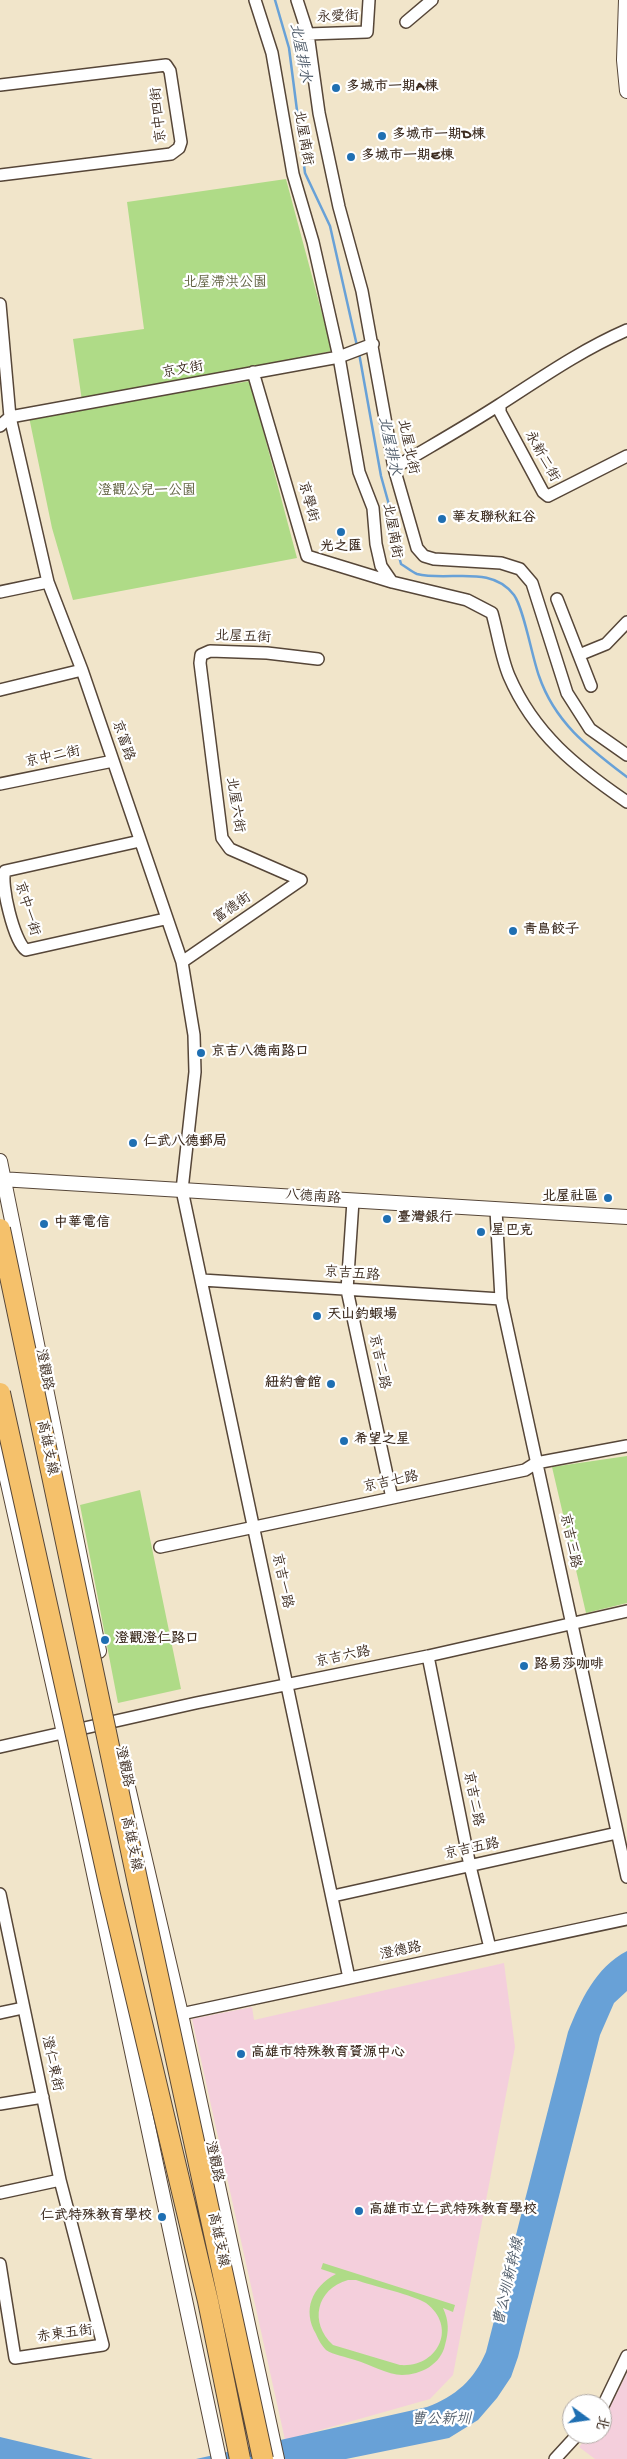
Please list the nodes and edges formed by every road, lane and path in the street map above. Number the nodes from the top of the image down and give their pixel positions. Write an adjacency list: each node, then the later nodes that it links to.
1 (255, 0): 14 (street, 北屋南街)
2 (297, 0): 7 (street, 北屋北街)
3 (369, 0): 7 (street, 永愛街)
4 (432, 0): 6 (street)
5 (626, 0): 9 (street)
6 (406, 22)
7 (308, 34): 13 (street, 北屋北街)
8 (0, 86): 10 (street, 京中四街)
9 (627, 91)
10 (0, 175)
11 (0, 304): 17 (street, 京富路)
12 (627, 330): 16 (street)
13 (368, 346): 14 (street, 京文街); 20 (street, 北屋北街)
14 (342, 356): 15 (street, 京文街); 22 (street, 北屋南街)
15 (253, 372): 17 (street, 京文街); 22 (street, 京學街)
16 (500, 405): 19 (street, 永新二街); 20 (street)
17 (10, 417): 18 (street); 21 (street, 京富路)
18 (0, 426)
19 (627, 456)
20 (394, 468): 32 (street, 北屋北街)
21 (48, 582): 23 (street); 28 (street, 京富路)
22 (392, 582): 35 (street)
23 (0, 592)
24 (557, 600): 26 (street)
25 (623, 625): 26 (street)
26 (579, 655): 29 (street)
27 (318, 659): 31 (street, 北屋五街)
28 (82, 670): 30 (street); 33 (street, 京富路)
29 (591, 686)
30 (0, 690)
31 (210, 747): 37 (street, 北屋六街)
32 (627, 755)
33 (113, 760): 34 (street, 京中二街); 36 (street, 京富路)
34 (0, 784)
35 (627, 802)
36 (140, 841): 38 (street, 京富路); 38 (street, 京中一街)
37 (301, 880): 39 (street, 富德街)
38 (165, 919): 39 (street, 京富路)
39 (182, 962): 42 (street, 京富路)
40 (0, 1161): 41 (street, 澄觀路)
41 (2, 1179): 42 (street, 八德南路); 61 (street, 澄觀路)
42 (182, 1190): 43 (street, 八德南路); 47 (street, 京吉一路)
43 (353, 1201): 44 (street, 八德南路); 48 (street, 京吉二路)
44 (496, 1210): 45 (street, 八德南路); 49 (street, 京吉三路)
45 (627, 1217)
46 (0, 1229): 85 (highway, 高雄支線, bridge)
47 (202, 1280): 48 (street, 京吉五路); 55 (street, 京吉一路)
48 (347, 1290): 49 (street, 京吉五路); 54 (street, 京吉二路)
49 (501, 1299): 53 (street, 京吉三路)
50 (0, 1393): 87 (highway, 高雄支線, bridge)
51 (627, 1446): 53 (street, 京吉七路)
52 (0, 1448): 62 (street)
53 (536, 1463): 54 (street, 京吉七路); 58 (street, 京吉三路)
54 (392, 1498): 55 (street, 京吉七路)
55 (254, 1527): 56 (street, 京吉七路); 60 (street, 京吉一路)
56 (160, 1547)
57 (627, 1611): 58 (street, 京吉六路)
58 (571, 1622): 59 (street, 京吉六路); 64 (street, 京吉三路)
59 (428, 1656): 60 (street, 京吉六路); 65 (street, 京吉二路)
60 (287, 1685): 61 (street, 京吉六路); 68 (street, 京吉一路)
61 (113, 1722): 62 (street, 京吉六路); 74 (street, 澄觀路)
62 (64, 1733): 63 (street, 京吉六路); 86 (street)
63 (0, 1747)
64 (617, 1833): 65 (street, 京吉五路); 66 (street, 京吉三路)
65 (470, 1866): 68 (street, 京吉五路); 70 (street, 京吉二路)
66 (627, 1877)
67 (0, 1894): 72 (street, 澄仁東街)
68 (333, 1896): 71 (street, 京吉一路)
69 (627, 1919): 70 (street, 澄德路)
70 (490, 1948): 71 (street, 澄德路)
71 (349, 1978): 74 (street, 澄德路)
72 (23, 2008): 73 (street); 75 (street, 澄仁東街)
73 (0, 2013)
74 (181, 2014): 85 (street, 澄觀路)
75 (43, 2097): 76 (street); 77 (street, 澄仁東街)
76 (0, 2104)
77 (60, 2180): 78 (street); 81 (street, 赤東五街)
78 (0, 2193)
79 (0, 2264): 80 (street, 赤東五街)
80 (1, 2278): 81 (street, 赤東五街)
81 (4, 2309)
82 (627, 2356): 83 (street)
83 (609, 2394)
84 (569, 2444): 89 (street)
85 (269, 2451): 88 (street, 澄觀路)
86 (219, 2456)
87 (240, 2459)
88 (277, 2459)
89 (555, 2459)

